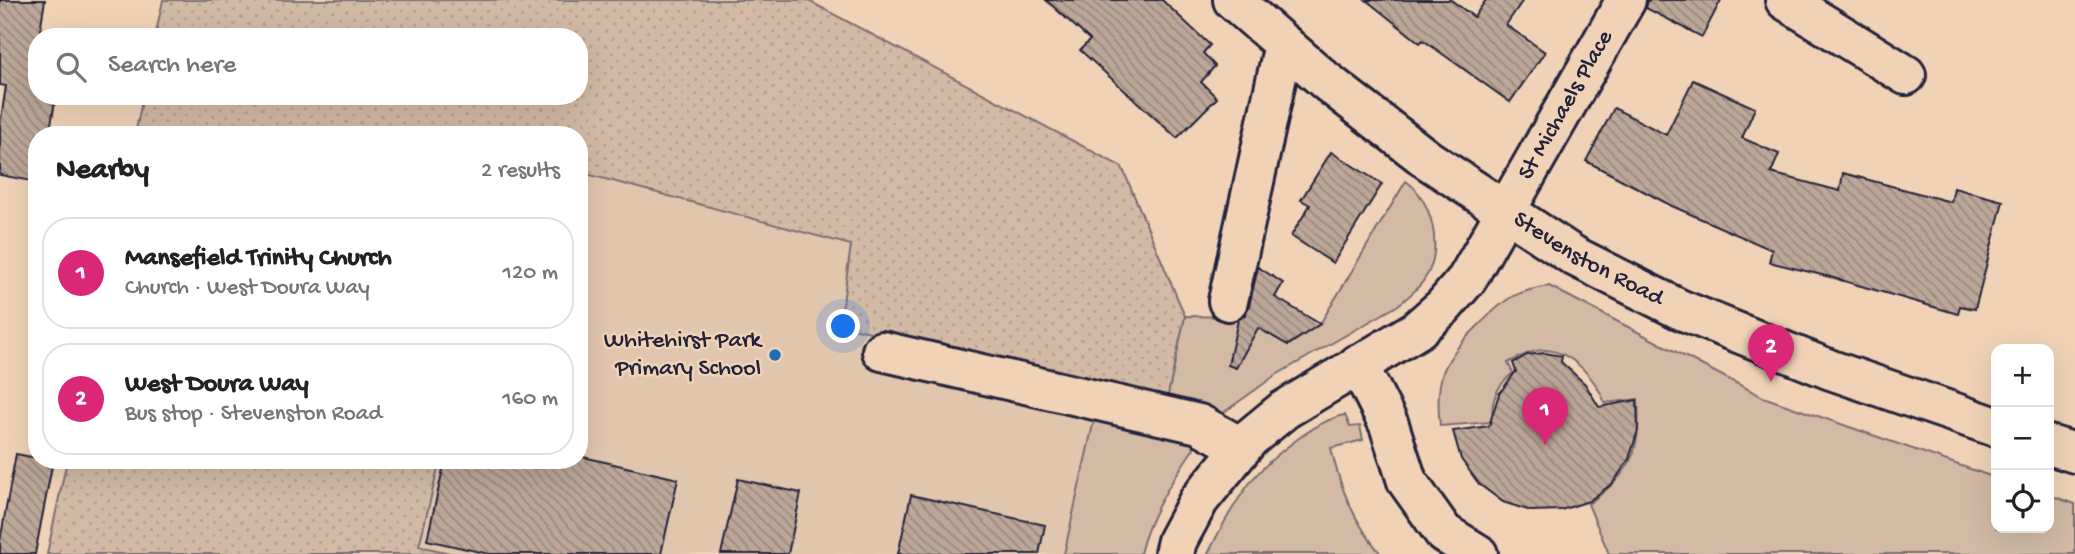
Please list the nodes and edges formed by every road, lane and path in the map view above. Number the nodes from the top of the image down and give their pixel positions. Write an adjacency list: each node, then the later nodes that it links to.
1 (1233, 0): 4 (main road, Stevenston Road)
2 (1626, 0): 6 (main road, St Michaels Place)
3 (1785, 0): 5 (main road)
4 (1284, 44): 6 (main road, Stevenston Road); 7 (main road)
5 (1906, 75)
6 (1506, 210): 9 (main road, St Michaels Place); 10 (main road, Stevenston Road)
7 (1228, 301)
8 (882, 351): 11 (main road)
9 (1358, 364): 11 (main road, St Michaels Place); 15 (main road)
10 (1991, 425)
11 (1241, 447): 14 (main road, St Michaels Place)
12 (2054, 447): 13 (main road)
13 (2075, 453)
14 (1174, 554)
15 (1478, 554)

